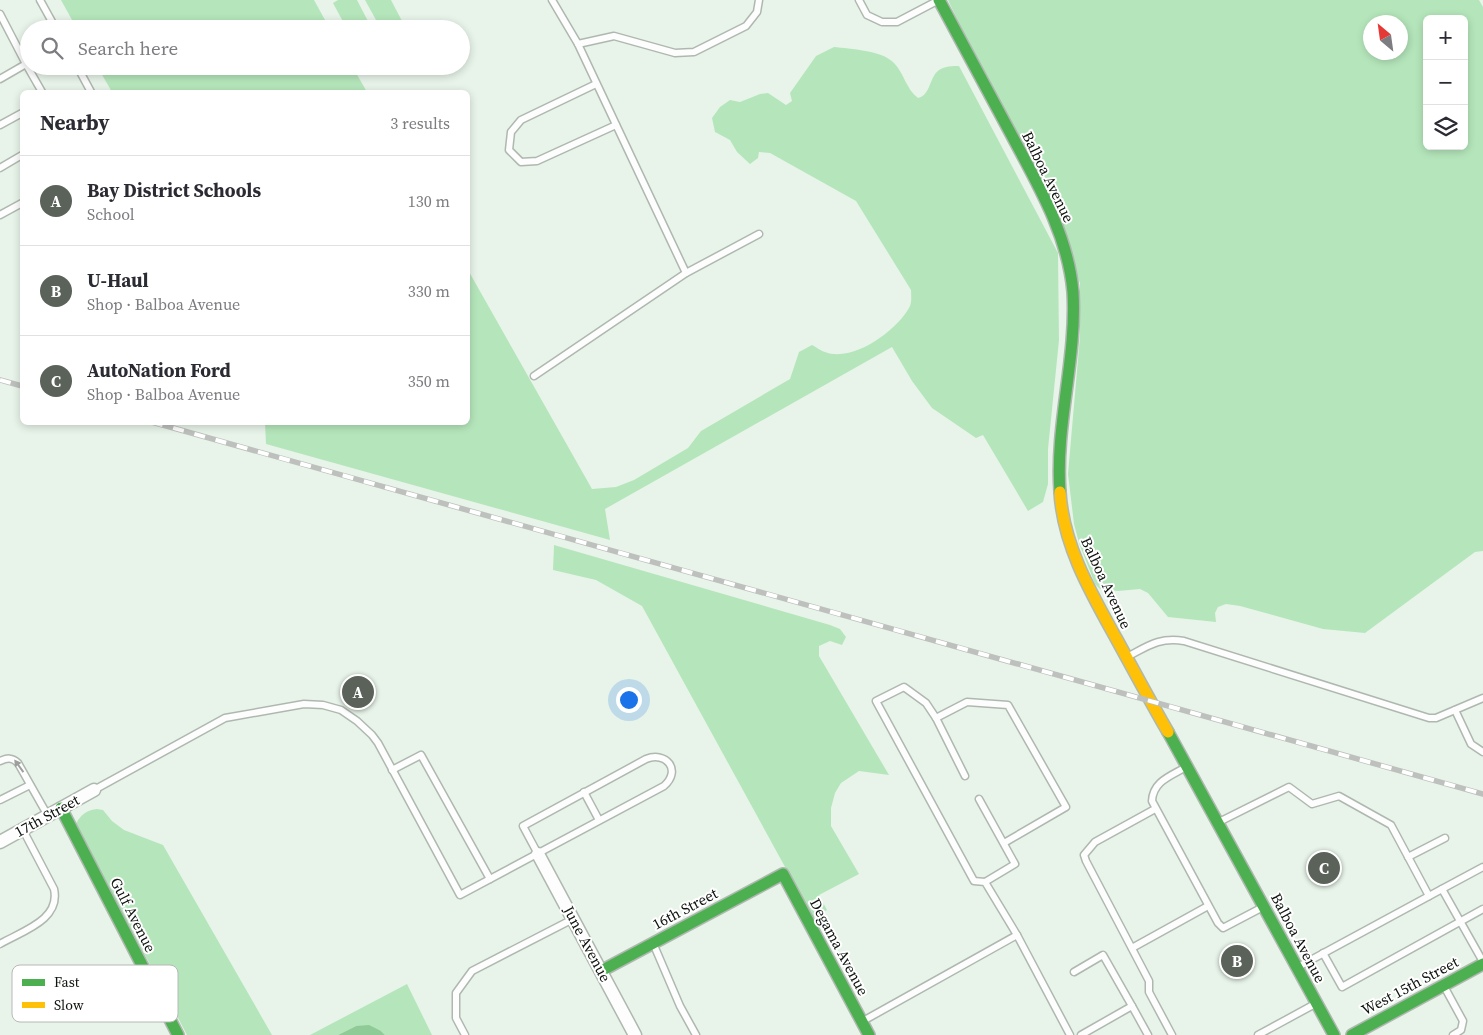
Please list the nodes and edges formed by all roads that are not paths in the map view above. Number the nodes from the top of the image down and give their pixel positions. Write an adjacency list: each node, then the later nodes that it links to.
1 (40, 0): 7 (lane)
2 (552, 0): 8 (lane)
3 (759, 0): 8 (lane)
4 (859, 0): 5 (lane)
5 (939, 0): 27 (main road, Balboa Avenue)
6 (0, 14): 9 (lane)
7 (51, 20)
8 (578, 44): 14 (lane)
9 (20, 52)
10 (20, 67): 13 (lane)
11 (32, 75): 15 (lane)
12 (82, 75): 16 (lane)
13 (0, 79)
14 (596, 84): 19 (lane); 19 (lane)
15 (41, 90)
16 (91, 90)
17 (20, 114): 18 (lane)
18 (0, 125)
19 (616, 125): 25 (lane)
20 (20, 156): 21 (lane)
21 (0, 168)
22 (20, 204): 23 (lane)
23 (0, 215)
24 (760, 234): 25 (lane)
25 (686, 273): 26 (lane)
26 (534, 376)
27 (1126, 658): 29 (lane); 33 (main road, Balboa Avenue)
28 (1483, 698): 29 (lane)
29 (1455, 710): 31 (lane)
30 (936, 718): 35 (lane); 49 (lane); 55 (lane)
31 (1483, 752)
32 (0, 761): 36 (lane, one-way to 32)
33 (1187, 766): 42 (lane); 45 (main road, Balboa Avenue)
34 (392, 770): 37 (lane); 54 (lane); 54 (lane)
35 (965, 776)
36 (30, 785): 40 (lane); 43 (lane)
37 (94, 790): 41 (street, 17th Street)
38 (584, 792): 44 (lane); 44 (lane); 50 (lane)
39 (979, 799): 49 (lane)
40 (0, 800)
41 (61, 808): 43 (street, 17th Street); 69 (main road, Gulf Avenue)
42 (1156, 809): 58 (lane); 66 (lane)
43 (48, 816): 46 (street, 17th Street)
44 (599, 820): 50 (lane)
45 (1218, 823): 51 (lane); 59 (main road, Balboa Avenue)
46 (23, 830): 48 (street, 17th Street); 65 (lane)
47 (1445, 838): 51 (lane)
48 (0, 842)
49 (1004, 843): 55 (lane)
50 (538, 854): 54 (lane); 61 (street, June Avenue)
51 (1408, 857): 57 (lane)
52 (1483, 866): 56 (lane)
53 (782, 874): 64 (main road, 16th Street); 77 (main road, Degama Avenue)
54 (490, 879)
55 (985, 882): 63 (lane)
56 (1442, 889): 57 (lane); 62 (lane)
57 (1429, 896): 67 (lane)
58 (1208, 906): 59 (lane); 66 (lane)
59 (1264, 907): 70 (main road, Balboa Avenue)
60 (1483, 909): 62 (lane)
61 (573, 918): 71 (street, June Avenue); 79 (lane)
62 (1460, 921): 67 (lane); 68 (lane)
63 (1017, 936): 77 (lane); 83 (lane)
64 (653, 943): 71 (main road, 16th Street); 81 (lane)
65 (0, 944)
66 (1132, 948): 86 (lane)
67 (1323, 953): 70 (lane)
68 (1483, 963): 73 (main road, West 15th Street)
69 (142, 965)
70 (1296, 968): 74 (main road, Balboa Avenue)
71 (601, 971): 80 (street, June Avenue)
72 (1074, 972): 75 (lane)
73 (1443, 986): 89 (main road, West 15th Street); 90 (lane)
74 (1316, 1003): 87 (lane); 88 (main road, Balboa Avenue)
75 (1132, 1006): 84 (lane); 85 (lane)
76 (171, 1022): 78 (main road, Gulf Avenue)
77 (862, 1022): 82 (main road, Degama Avenue)
78 (178, 1035)
79 (465, 1035)
80 (635, 1035)
81 (696, 1035)
82 (869, 1035)
83 (1070, 1035)
84 (1080, 1035)
85 (1148, 1035)
86 (1172, 1035)
87 (1258, 1035)
88 (1334, 1035)
89 (1352, 1035)
90 (1453, 1035)

